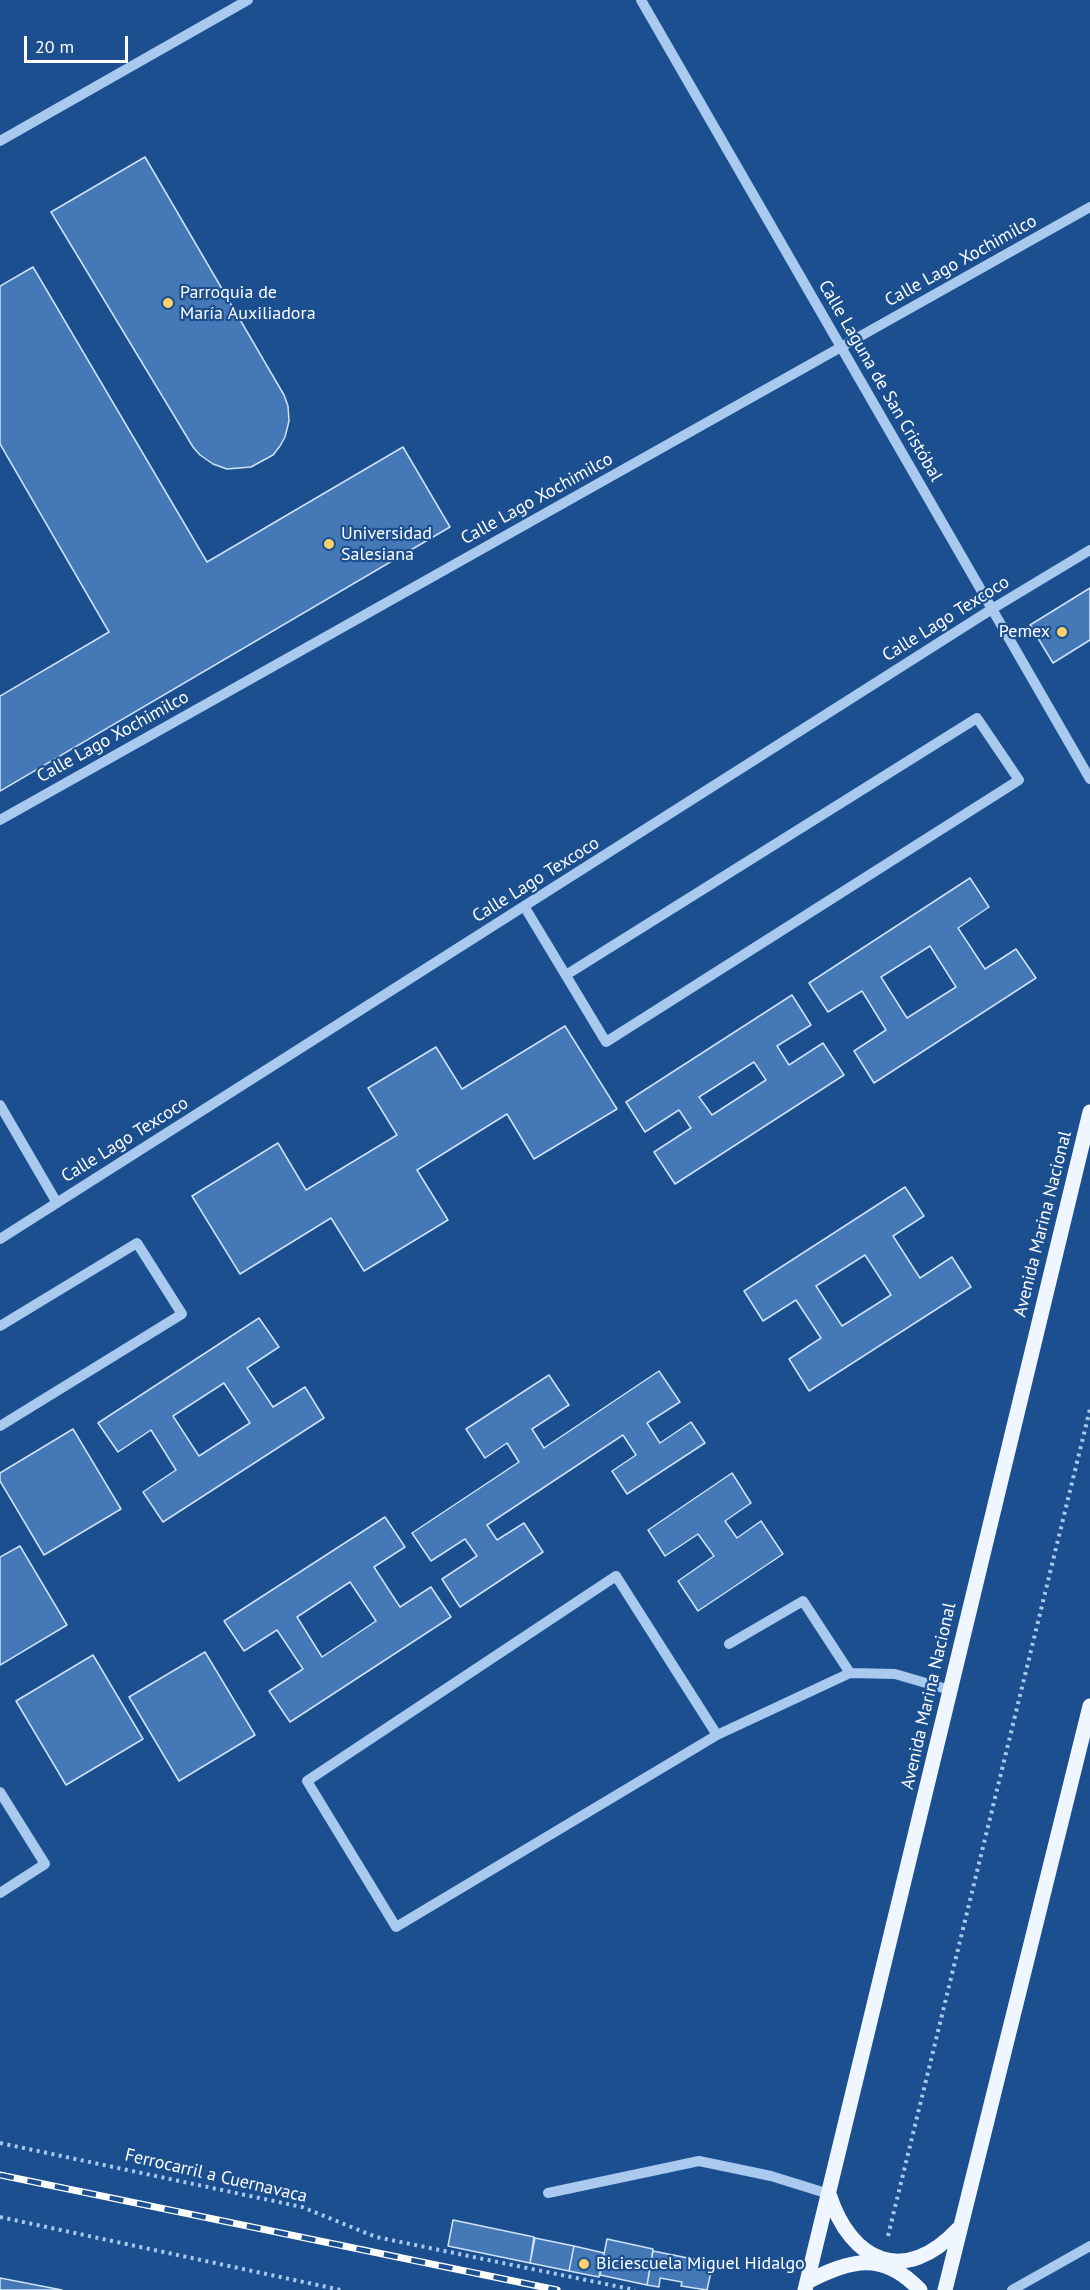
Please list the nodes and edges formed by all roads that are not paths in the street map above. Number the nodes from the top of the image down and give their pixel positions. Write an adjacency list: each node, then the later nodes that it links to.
1 (248, 0): 3 (street)
2 (641, 0): 5 (street, Calle Laguna de San Cristóbal)
3 (0, 141)
4 (1090, 207): 5 (street, Calle Lago Xochimilco)
5 (842, 347): 7 (street, Calle Laguna de San Cristóbal); 9 (street, Calle Lago Xochimilco)
6 (1090, 550): 7 (street, Calle Lago Texcoco)
7 (992, 609): 8 (street, Calle Laguna de San Cristóbal); 10 (street, Calle Lago Texcoco)
8 (1090, 779)
9 (0, 820)
10 (524, 906): 11 (street); 14 (street, Calle Lago Texcoco)
11 (566, 975): 11 (street)
12 (0, 1105): 14 (street)
13 (1090, 1112): 20 (main road, Avenida Marina Nacional)
14 (57, 1203): 15 (street, Calle Lago Texcoco)
15 (0, 1239)
16 (0, 1326): 17 (street)
17 (0, 1426)
18 (729, 1644): 19 (street)
19 (850, 1672): 20 (street); 22 (street)
20 (950, 1690): 26 (main road, Avenida Marina Nacional)
21 (1090, 1706): 27 (main road)
22 (717, 1735): 22 (street)
23 (0, 1792): 24 (street)
24 (0, 1893)
25 (548, 2193): 26 (street)
26 (829, 2194): 27 (main road); 29 (main road, Avenida Marina Nacional)
27 (958, 2229): 31 (main road)
28 (1090, 2246): 32 (street)
29 (806, 2286): 30 (main road)
30 (920, 2290)
31 (945, 2290)
32 (1012, 2290)

